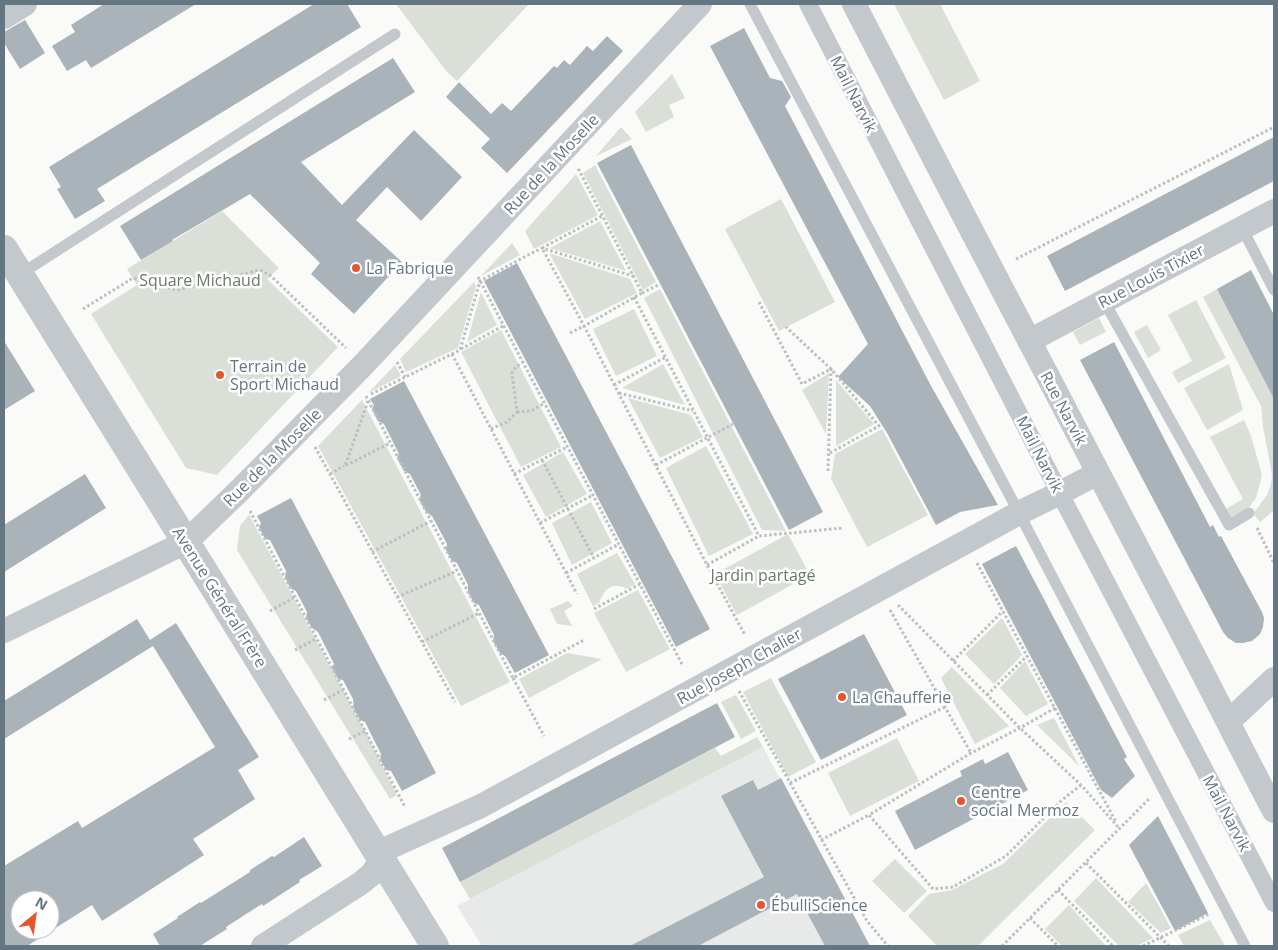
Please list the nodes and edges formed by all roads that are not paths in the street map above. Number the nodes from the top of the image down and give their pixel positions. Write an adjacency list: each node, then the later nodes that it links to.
1 (25, 4): 6 (street)
2 (700, 4): 19 (street, Rue de la Moselle)
3 (750, 4): 17 (lane)
4 (808, 4): 16 (street, Mail Narvik)
5 (854, 4): 14 (street, Rue Narvik)
6 (4, 17)
7 (394, 34): 11 (lane)
8 (1274, 211): 9 (street, Rue Louis Tixier)
9 (1242, 228): 12 (lane); 13 (street, Rue Louis Tixier)
10 (4, 249): 11 (street, Avenue Général Frère)
11 (20, 275): 19 (street, Avenue Général Frère)
12 (1274, 290)
13 (1104, 301): 14 (street, Rue Louis Tixier); 18 (lane)
14 (1028, 341): 15 (street, Rue Narvik)
15 (1098, 473): 16 (street, Rue Joseph Chalier); 22 (street, Rue Narvik)
16 (1060, 493): 17 (street, Rue Joseph Chalier); 25 (street, Mail Narvik)
17 (1019, 512): 24 (street, Rue Joseph Chalier); 28 (lane)
18 (1249, 513)
19 (186, 542): 20 (street, Rue de la Moselle); 24 (street, Avenue Général Frère)
20 (4, 631)
21 (1274, 679): 22 (street)
22 (1228, 722): 23 (street, Rue Narvik)
23 (1274, 811)
24 (381, 859): 26 (street, Rue Joseph Chalier); 27 (street, Avenue Général Frère)
25 (1274, 903)
26 (263, 946)
27 (435, 946)
28 (1245, 946)

